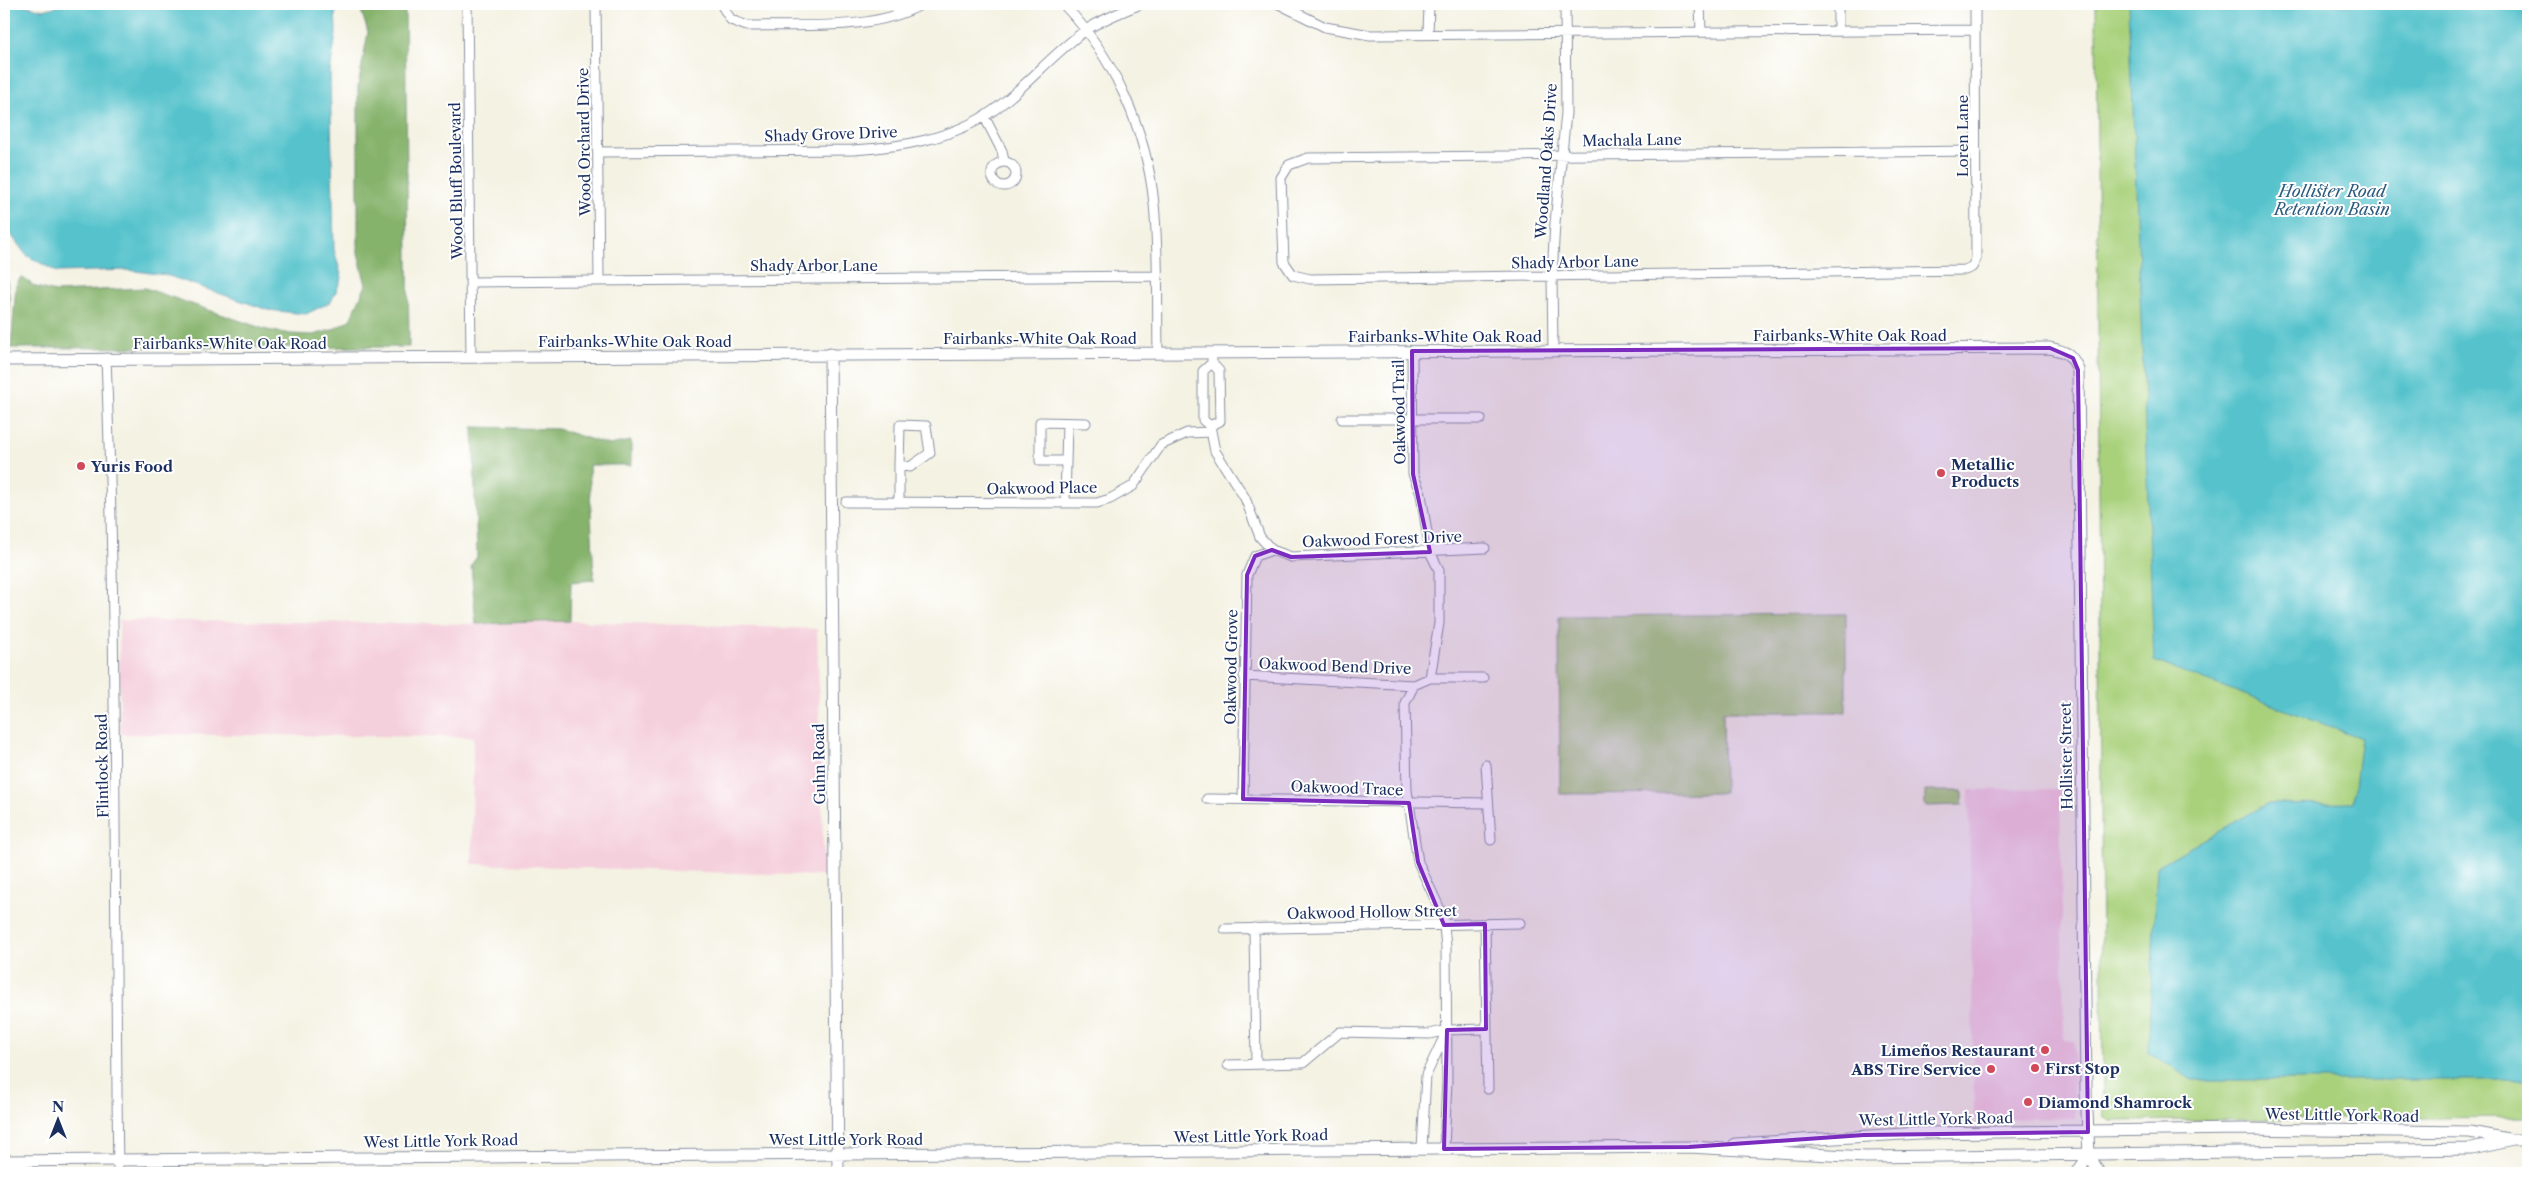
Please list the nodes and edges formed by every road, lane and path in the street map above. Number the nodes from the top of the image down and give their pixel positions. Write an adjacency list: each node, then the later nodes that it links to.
1 (467, 4): 30 (street, Wood Bluff Boulevard)
2 (596, 4): 22 (street, Wood Orchard Drive)
3 (722, 4): 4 (street)
4 (922, 4)
5 (1063, 4): 14 (street)
6 (1141, 4): 14 (street, Shady Grove Drive)
7 (1279, 4): 13 (street)
8 (1428, 4): 19 (street)
9 (1565, 4): 18 (street, Woodland Oaks Drive)
10 (1700, 4): 17 (street)
11 (1838, 4): 16 (street)
12 (1975, 4): 15 (street, Loren Lane)
13 (1292, 7): 19 (street)
14 (1086, 30): 20 (street, Shady Grove Drive); 27 (street)
15 (1975, 30): 16 (street); 21 (street, Loren Lane)
16 (1838, 31): 17 (street)
17 (1701, 32): 18 (street)
18 (1565, 33): 19 (street); 23 (street, Woodland Oaks Drive)
19 (1428, 34)
20 (984, 116): 22 (street, Shady Grove Drive); 24 (street)
21 (1976, 151): 23 (street, Machala Lane); 26 (street, Loren Lane)
22 (598, 152): 29 (street, Wood Orchard Drive)
23 (1562, 155): 25 (street, Machala Lane); 28 (street, Woodland Oaks Drive)
24 (1004, 161)
25 (1288, 165): 28 (street, Shady Arbor Lane)
26 (1972, 266): 28 (street, Shady Arbor Lane)
27 (1156, 276): 29 (street, Shady Arbor Lane); 33 (street)
28 (1552, 276): 32 (street, Woodland Oaks Drive)
29 (599, 280): 30 (street, Shady Arbor Lane)
30 (472, 282): 35 (street, Wood Bluff Boulevard)
31 (1412, 351): 32 (street, Fairbanks-White Oak Road); 37 (street, Fairbanks-White Oak Road); 41 (street, Oakwood Trail)
32 (1553, 351): 38 (street, Fairbanks-White Oak Road)
33 (1158, 352): 34 (street, Fairbanks-White Oak Road); 37 (street, Fairbanks-White Oak Road)
34 (830, 354): 35 (street, Fairbanks-White Oak Road); 80 (street, Guhn Road)
35 (471, 357): 36 (street, Fairbanks-White Oak Road)
36 (106, 358): 39 (street, Fairbanks-White Oak Road); 82 (street, Flintlock Road)
37 (1212, 358): 45 (street); 45 (street)
38 (2073, 358): 74 (street, Hollister Street)
39 (4, 360)
40 (1342, 419): 41 (street)
41 (1412, 419): 42 (street); 53 (street, Oakwood Trail)
42 (1481, 419)
43 (1067, 423): 44 (street); 46 (street); 46 (street)
44 (1086, 424)
45 (1210, 429): 50 (street, Oakwood Place); 52 (street)
46 (1066, 461): 50 (street)
47 (899, 465): 47 (street); 49 (street)
48 (846, 502): 49 (street, Oakwood Place)
49 (899, 502): 50 (street, Oakwood Place)
50 (1065, 503)
51 (1485, 548): 53 (street, Oakwood Forest Drive)
52 (1272, 550): 53 (street, Oakwood Forest Drive); 54 (street, Oakwood Grove)
53 (1430, 552): 55 (street, Oakwood Trail)
54 (1244, 676): 57 (street, Oakwood Bend Drive); 59 (street, Oakwood Grove)
55 (1430, 678): 56 (street, Oakwood Bend Drive); 57 (street, Oakwood Bend Drive)
56 (1483, 678)
57 (1414, 685): 61 (street)
58 (1486, 765): 62 (street)
59 (1243, 799): 60 (street, Oakwood Trace); 61 (street, Oakwood Trace)
60 (1207, 800)
61 (1409, 803): 62 (street, Oakwood Trace); 66 (street)
62 (1487, 803): 63 (street)
63 (1490, 840)
64 (1520, 923): 65 (street, Oakwood Hollow Street)
65 (1485, 924): 66 (street, Oakwood Hollow Street); 69 (street)
66 (1444, 925): 67 (street, Oakwood Hollow Street); 70 (street)
67 (1254, 928): 68 (street, Oakwood Hollow Street); 71 (street)
68 (1226, 929)
69 (1486, 1029): 70 (street); 73 (street)
70 (1447, 1030): 71 (street); 78 (street); 79 (street)
71 (1256, 1064): 72 (street)
72 (1228, 1065)
73 (1488, 1089)
74 (2088, 1132): 75 (street, West Little York Road); 77 (street, West Little York Road); 81 (street, Hollister Street)
75 (2514, 1140): 76 (street, West Little York Road); 81 (street, West Little York Road)
76 (2528, 1140)
77 (1688, 1147): 79 (street, West Little York Road); 81 (street, West Little York Road)
78 (1422, 1149): 79 (street, West Little York Road); 80 (street, West Little York Road)
79 (1444, 1149)
80 (838, 1155): 82 (street, West Little York Road); 85 (street, Guhn Road)
81 (2089, 1155): 86 (street); 87 (street, Hollister Street)
82 (118, 1160): 83 (street, West Little York Road); 84 (street, Flintlock Road)
83 (4, 1161)
84 (118, 1173)
85 (838, 1173)
86 (2077, 1173)
87 (2099, 1173)

